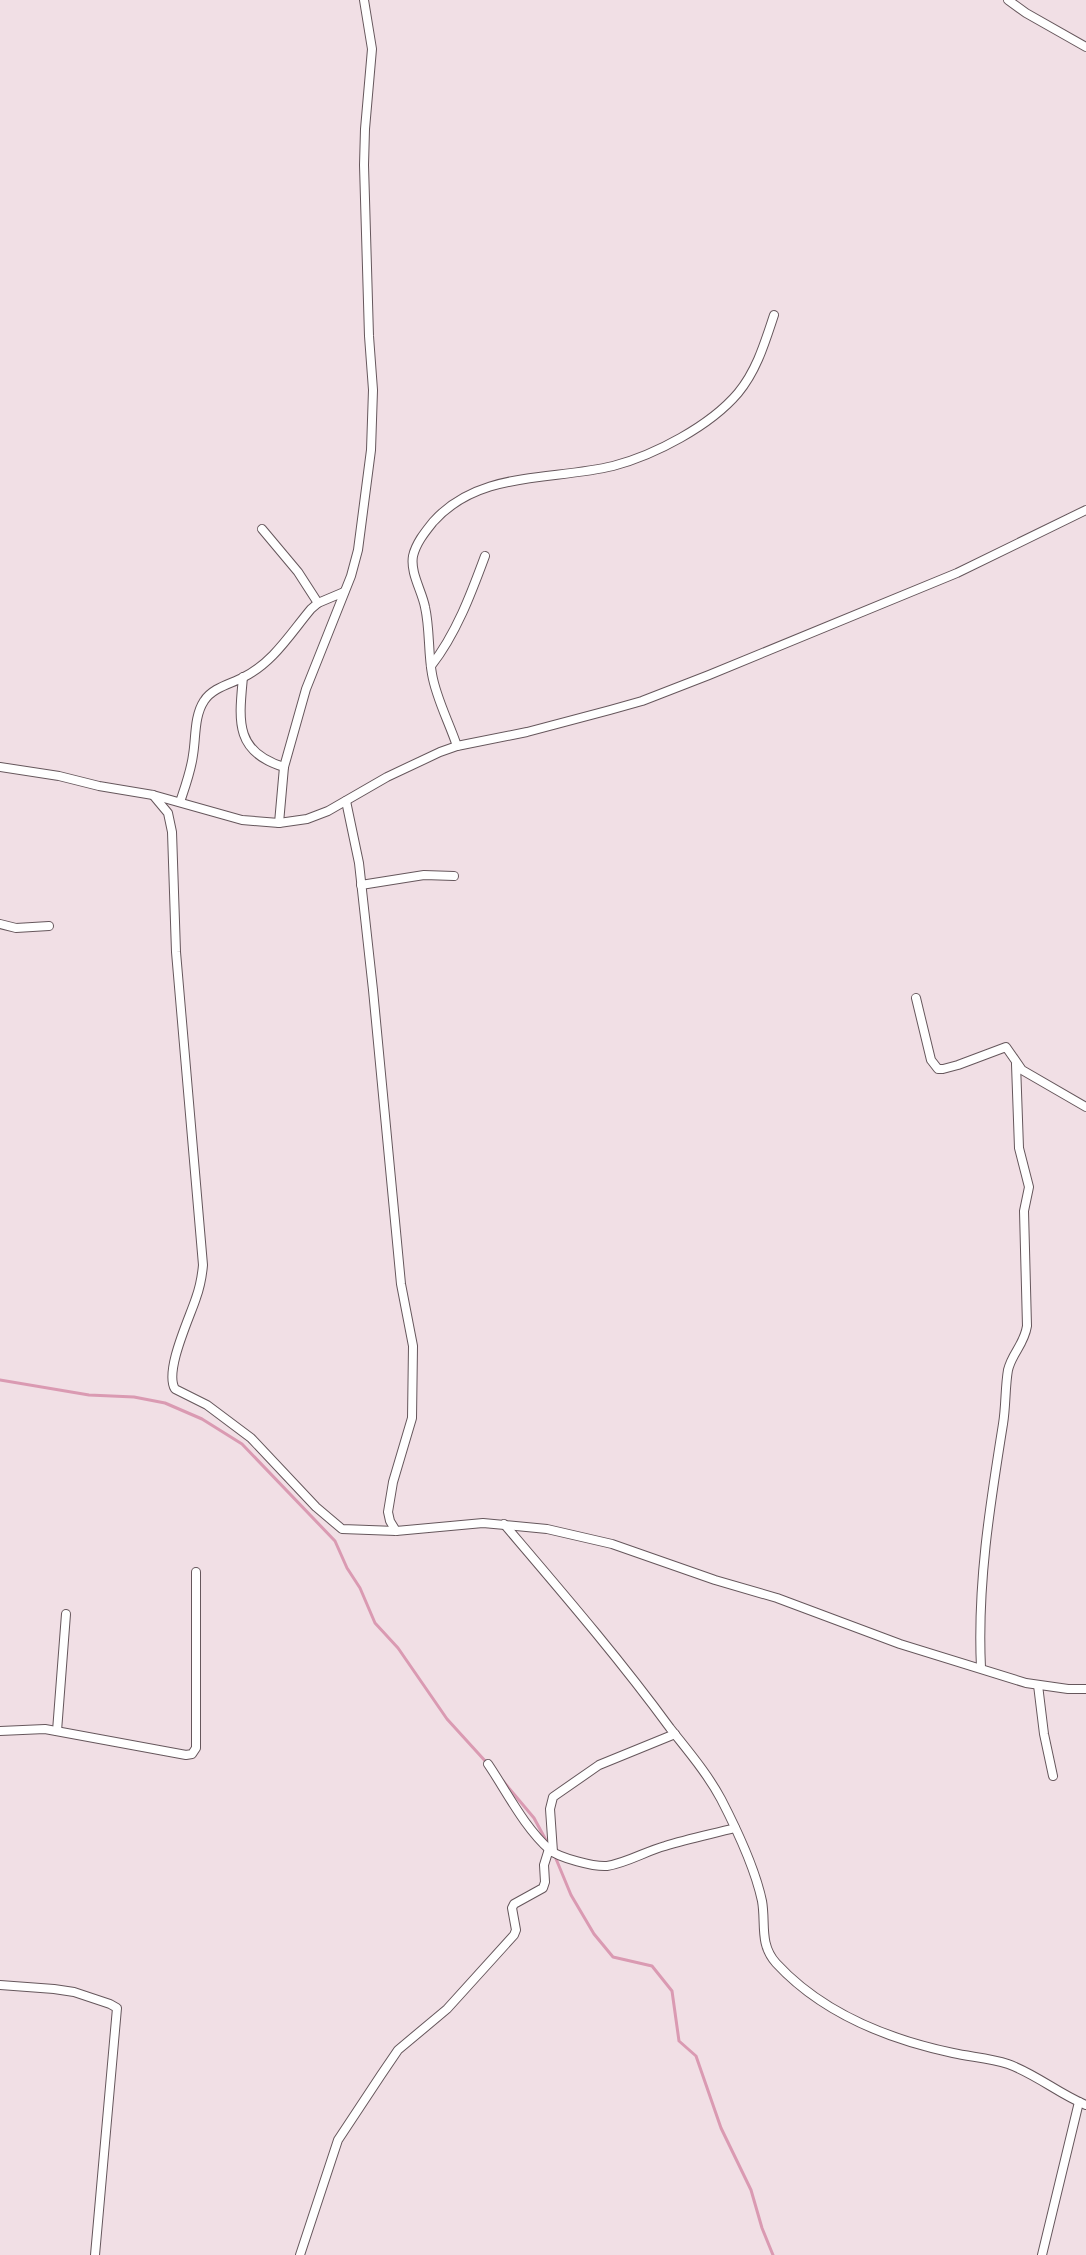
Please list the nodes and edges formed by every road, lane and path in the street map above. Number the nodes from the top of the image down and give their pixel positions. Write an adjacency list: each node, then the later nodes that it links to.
1 (364, 0): 8 (street)
2 (1008, 0): 3 (street)
3 (1086, 47)
4 (774, 315): 10 (street)
5 (1086, 510): 12 (street)
6 (262, 529): 9 (street)
7 (485, 556): 10 (street)
8 (344, 592): 9 (street); 14 (street)
9 (318, 603): 11 (street)
10 (431, 666): 12 (street)
11 (243, 677): 14 (street); 17 (street)
12 (458, 746): 16 (street)
13 (0, 767): 15 (street)
14 (284, 767): 18 (street)
15 (153, 795): 17 (street); 27 (street)
16 (346, 800): 18 (street); 20 (street)
17 (180, 802): 18 (street)
18 (280, 822)
19 (454, 876): 20 (street)
20 (361, 885): 27 (street)
21 (0, 924): 22 (street)
22 (49, 926)
23 (916, 998): 24 (street)
24 (1016, 1064): 25 (street); 30 (street)
25 (1086, 1107)
26 (504, 1524): 27 (street); 30 (street); 35 (street)
27 (396, 1531)
28 (196, 1572): 34 (street)
29 (66, 1614): 34 (street)
30 (981, 1668): 31 (street)
31 (1038, 1685): 32 (street); 37 (street)
32 (1086, 1688)
33 (0, 1731): 34 (street)
34 (57, 1731)
35 (675, 1734): 38 (street); 39 (street)
36 (488, 1764): 39 (street)
37 (1053, 1776)
38 (735, 1828): 39 (street); 41 (street)
39 (551, 1851): 43 (street)
40 (0, 1985): 42 (street)
41 (1083, 2104): 44 (street)
42 (95, 2255)
43 (300, 2255)
44 (1042, 2255)

